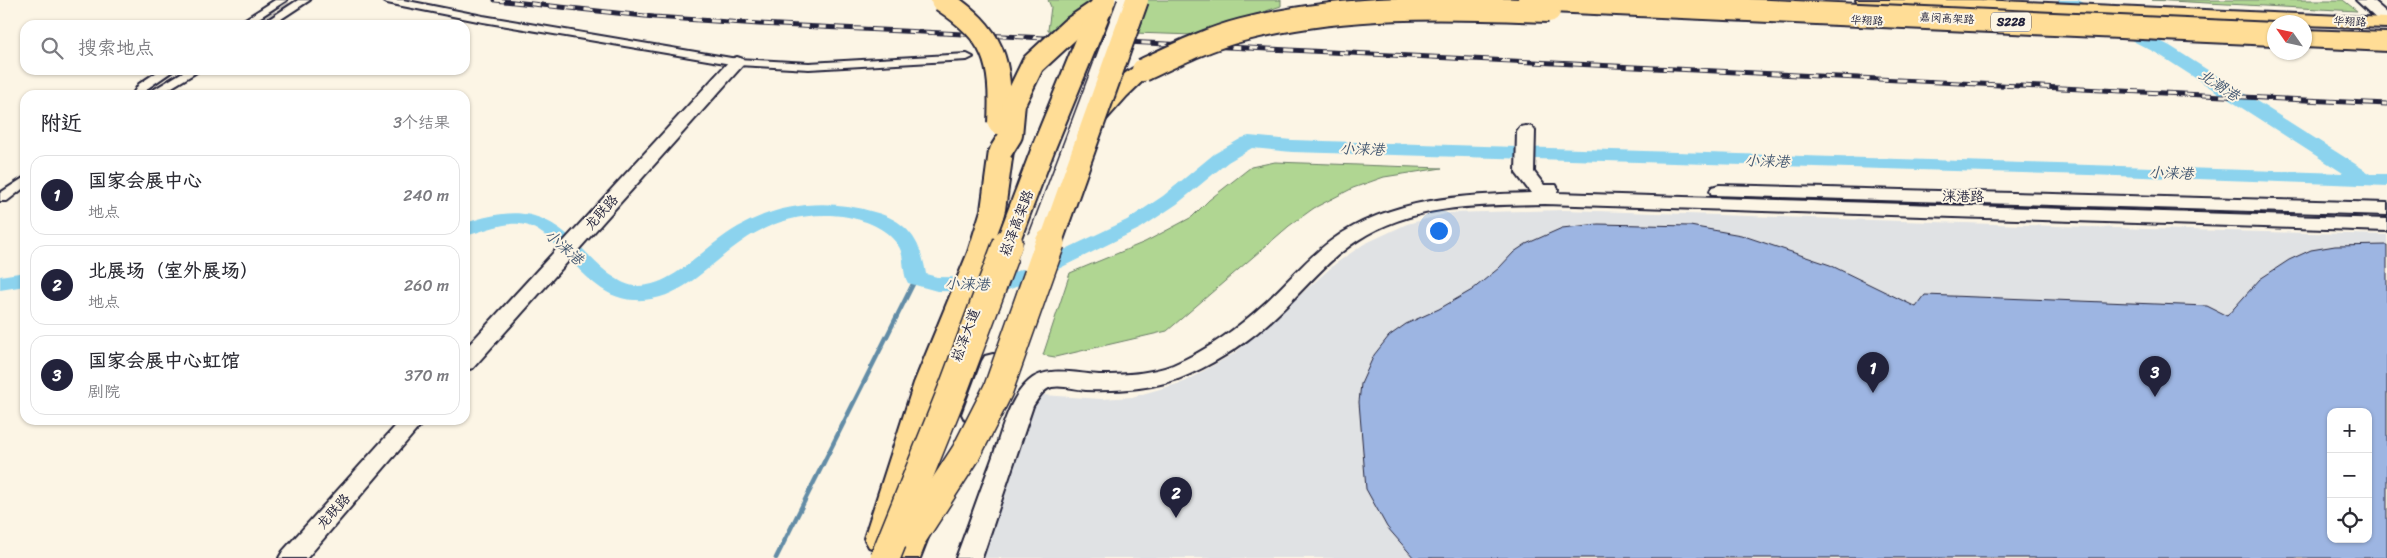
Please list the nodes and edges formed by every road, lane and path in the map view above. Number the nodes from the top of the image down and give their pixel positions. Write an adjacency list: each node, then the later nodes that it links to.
1 (282, 0): 17 (street)
2 (305, 0): 18 (street)
3 (387, 0): 30 (street)
4 (942, 0): 39 (highway, bridge)
5 (1097, 0): 49 (main road, 崧泽大道, bridge)
6 (1104, 0): 50 (highway, 崧泽高架路, bridge)
7 (1118, 0): 39 (highway, bridge); 47 (highway, 崧泽高架路, bridge)
8 (1127, 0): 47 (main road, bridge)
9 (1137, 0): 37 (highway, bridge)
10 (1459, 0): 16 (main road, 华翔路)
11 (1529, 0): 15 (highway, 嘉闵高架路 / S228, bridge)
12 (1841, 0): 16 (main road)
13 (1864, 0): 16 (main road); 19 (main road, 华翔路)
14 (2363, 0): 19 (main road)
15 (1757, 4): 20 (highway, 嘉闵高架路 / S228); 23 (highway, 嘉闵高架路 / S228, bridge); 37 (highway, bridge)
16 (1843, 19): 25 (main road, 华翔路)
17 (249, 20)
18 (273, 20)
19 (2387, 22)
20 (2267, 24)
21 (2312, 25): 22 (highway)
22 (2387, 29)
23 (2267, 34)
24 (2312, 36): 26 (highway)
25 (2267, 40)
26 (2387, 40)
27 (2312, 42): 28 (main road, 华翔路)
28 (2387, 46)
29 (967, 57): 30 (street)
30 (737, 62): 45 (main road, 龙联路)
31 (160, 75): 34 (street)
32 (173, 75): 35 (street)
33 (185, 75): 36 (street)
34 (141, 90)
35 (151, 90)
36 (160, 90)
37 (1096, 117): 47 (highway, bridge)
38 (1526, 131): 42 (main road)
39 (1001, 151): 49 (highway)
40 (20, 185): 41 (street)
41 (2, 198)
42 (1545, 198): 43 (main road, 涞港路); 44 (main road); 51 (main road)
43 (2387, 209)
44 (2387, 225)
45 (470, 357)
46 (410, 425): 48 (main road, 龙联路)
47 (912, 550)
48 (292, 558)
49 (874, 558)
50 (885, 558)
51 (970, 558)

